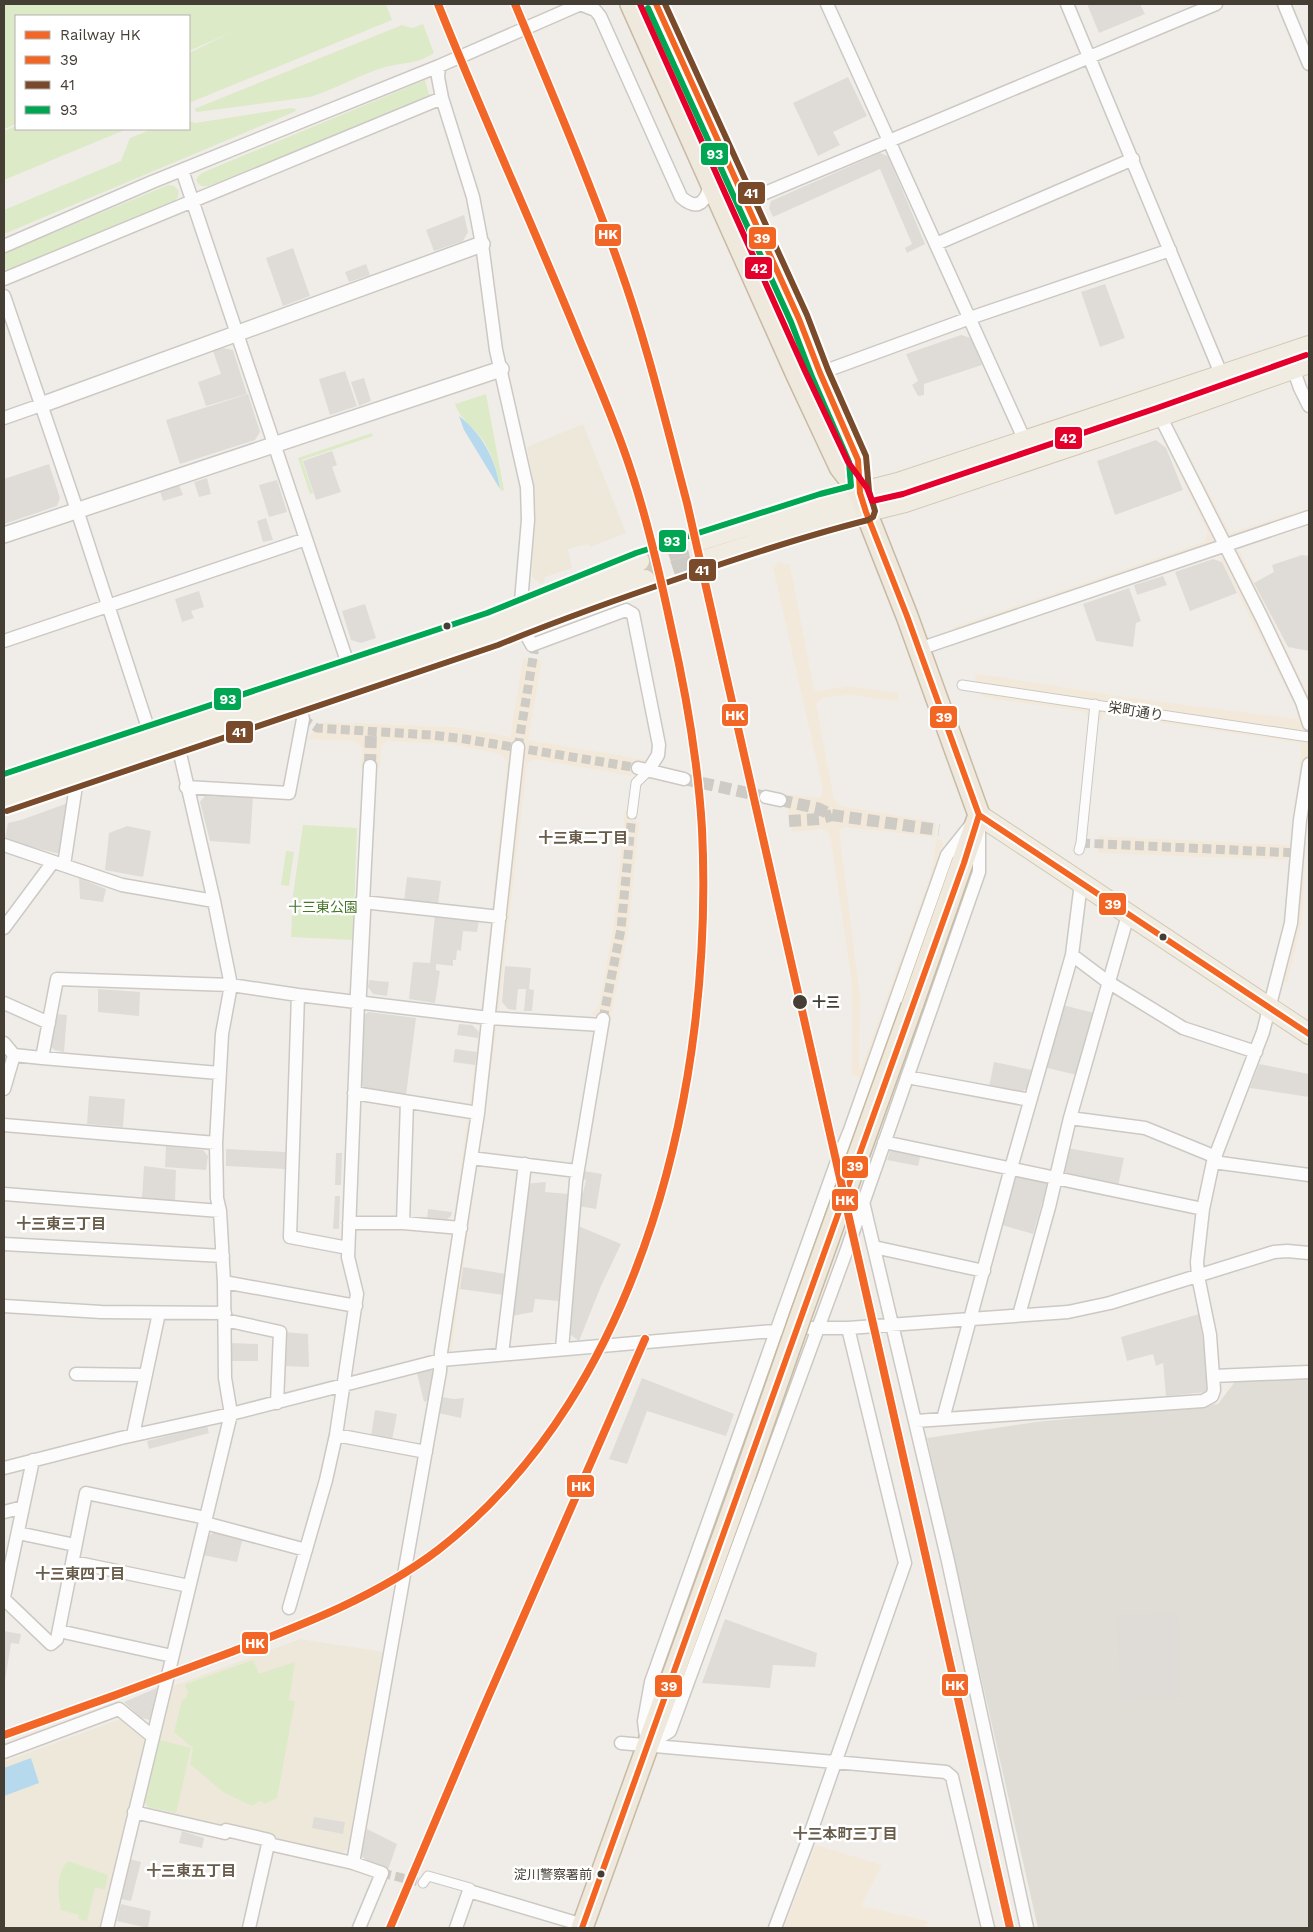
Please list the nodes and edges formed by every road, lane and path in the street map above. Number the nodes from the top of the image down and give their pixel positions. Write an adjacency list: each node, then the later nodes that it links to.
1 (581, 4): 10 (street); 15 (street)
2 (632, 4): 15 (highway)
3 (657, 4): 17 (highway)
4 (828, 4): 12 (street)
5 (1067, 4): 8 (street)
6 (1216, 4): 8 (street)
7 (1284, 4): 9 (street)
8 (1090, 56): 12 (street); 13 (street)
9 (1309, 64)
10 (439, 66): 11 (street); 14 (street)
11 (442, 98): 16 (street); 18 (street)
12 (889, 140): 17 (street); 19 (street)
13 (1133, 159): 19 (street); 21 (street)
14 (182, 170): 16 (street); 20 (street)
15 (708, 176): 37 (highway)
16 (192, 200): 22 (street); 25 (street)
17 (746, 201): 29 (highway)
18 (482, 244): 25 (street); 28 (street)
19 (936, 244): 24 (street)
20 (4, 246)
21 (1170, 250): 24 (street); 30 (street)
22 (4, 279)
23 (4, 296): 31 (street)
24 (970, 318): 29 (street); 35 (street)
25 (236, 332): 31 (street); 36 (street)
26 (1309, 346): 27 (main road)
27 (1297, 361): 30 (main road); 32 (street); 33 (main road)
28 (501, 368): 36 (street); 48 (street)
29 (820, 374): 37 (highway)
30 (1222, 376): 35 (main road)
31 (40, 405): 34 (street); 38 (street)
32 (1309, 406)
33 (1160, 416): 37 (main road); 43 (street)
34 (4, 418)
35 (1025, 441): 37 (main road)
36 (275, 445): 38 (street); 41 (street)
37 (863, 503): 42 (main road); 44 (main road); 50 (highway)
38 (77, 510): 40 (street); 47 (street)
39 (1309, 517): 43 (street)
40 (4, 534)
41 (306, 540): 47 (street); 51 (street)
42 (701, 540)
43 (1226, 544): 50 (street); 55 (street)
44 (705, 560)
45 (639, 561): 48 (main road)
46 (645, 580): 48 (main road)
47 (109, 605): 49 (street); 56 (street)
48 (521, 617): 51 (main road); 54 (main road); 62 (street)
49 (4, 641)
50 (919, 649): 71 (highway)
51 (349, 666): 56 (main road)
52 (962, 685): 53 (street, 栄町通り)
53 (1095, 704): 57 (street, 栄町通り); 73 (street)
54 (301, 712): 58 (main road); 66 (street)
55 (1309, 724)
56 (150, 734): 58 (street); 65 (main road)
57 (1309, 737)
58 (178, 745): 63 (main road); 66 (street)
59 (518, 747): 79 (street)
60 (1309, 764): 87 (street)
61 (370, 766): 77 (street)
62 (643, 769): 64 (street); 70 (street)
63 (77, 779): 69 (main road); 74 (street)
64 (684, 779)
65 (4, 783)
66 (186, 786): 76 (street)
67 (766, 797): 68 (street)
68 (780, 800)
69 (4, 803)
70 (632, 814)
71 (979, 816): 75 (main road); 96 (street); 137 (street); 169 (highway, bridge)
72 (4, 845): 74 (street)
73 (1079, 850)
74 (59, 863): 76 (street); 80 (street)
75 (1081, 883): 78 (main road); 81 (street)
76 (214, 901): 83 (street)
77 (363, 902): 79 (street); 85 (street)
78 (1128, 915): 82 (street); 87 (main road)
79 (500, 917): 88 (street)
80 (4, 928)
81 (1072, 955): 82 (street); 99 (street)
82 (1108, 982): 92 (street); 102 (street)
83 (231, 985): 84 (street); 89 (street); 95 (street)
84 (298, 995): 85 (street); 122 (street)
85 (358, 1002): 88 (street); 98 (street)
86 (4, 1003): 89 (street)
87 (1270, 1008): 90 (main road); 92 (street)
88 (489, 1018): 101 (street); 110 (street)
89 (49, 1023): 94 (street)
90 (1309, 1034)
91 (4, 1044): 93 (street)
92 (1256, 1052): 107 (street)
93 (14, 1055): 94 (street); 97 (street)
94 (42, 1058): 95 (street)
95 (219, 1073): 105 (street)
96 (907, 1078): 99 (street); 104 (street)
97 (4, 1089)
98 (354, 1094): 100 (street); 117 (street)
99 (1030, 1100): 109 (street)
100 (407, 1102): 101 (street); 118 (street)
101 (478, 1112): 106 (street)
102 (1070, 1118): 107 (street); 112 (street)
103 (4, 1125): 105 (street)
104 (884, 1142): 109 (street); 114 (street)
105 (216, 1143): 116 (street)
106 (471, 1158): 108 (street); 119 (street)
107 (1214, 1159): 111 (street); 115 (street)
108 (525, 1164): 110 (street); 139 (street)
109 (1011, 1168): 112 (street); 125 (street)
110 (577, 1171): 138 (street)
111 (1309, 1175)
112 (1056, 1178): 115 (street); 131 (street)
113 (4, 1194): 116 (street)
114 (863, 1202): 121 (street); 135 (street)
115 (1203, 1209): 126 (street)
116 (220, 1211): 124 (street)
117 (349, 1223): 118 (street); 122 (street)
118 (403, 1223): 119 (street)
119 (461, 1228): 140 (street)
120 (4, 1244): 124 (street)
121 (874, 1247): 125 (street); 134 (street)
122 (348, 1248): 129 (street)
123 (1309, 1253): 126 (street)
124 (223, 1256): 127 (street)
125 (984, 1271): 133 (street)
126 (1198, 1276): 131 (street); 144 (street)
127 (224, 1282): 129 (street); 132 (street)
128 (4, 1306): 130 (street)
129 (356, 1306): 145 (street)
130 (159, 1313): 132 (street); 143 (street)
131 (1019, 1315): 133 (street)
132 (225, 1317): 146 (street); 147 (street)
133 (970, 1318): 134 (street); 148 (street)
134 (892, 1324): 136 (street); 149 (street)
135 (817, 1328): 136 (street); 137 (street); 169 (street)
136 (848, 1328): 171 (street)
137 (778, 1331): 138 (street); 169 (street)
138 (562, 1349): 139 (street)
139 (502, 1354): 140 (street)
140 (441, 1360): 145 (street); 152 (street)
141 (1309, 1372): 144 (street)
142 (76, 1374): 143 (street)
143 (146, 1375): 150 (street)
144 (1213, 1376): 148 (street)
145 (344, 1384): 146 (street); 151 (street)
146 (277, 1403): 147 (street)
147 (231, 1414): 150 (street); 157 (street)
148 (943, 1419): 149 (street)
149 (916, 1421): 184 (street)
150 (133, 1435): 153 (street)
151 (336, 1436): 152 (street); 160 (street)
152 (426, 1452): 174 (street)
153 (33, 1460): 154 (street); 155 (street)
154 (4, 1468)
155 (23, 1507): 156 (street); 158 (street)
156 (4, 1512)
157 (206, 1521): 159 (street); 160 (street); 162 (street)
158 (18, 1533): 159 (street); 163 (street)
159 (75, 1545): 161 (street)
160 (306, 1550): 164 (street)
161 (73, 1562): 162 (street); 165 (street)
162 (189, 1586): 166 (street)
163 (4, 1598): 165 (street)
164 (289, 1608)
165 (59, 1632): 166 (street)
166 (172, 1656): 167 (street)
167 (152, 1736): 170 (street); 172 (street)
168 (621, 1743): 169 (street)
169 (647, 1746): 171 (street); 177 (highway)
170 (4, 1752)
171 (836, 1763): 182 (street); 183 (street)
172 (134, 1812): 173 (street); 178 (street)
173 (269, 1844): 174 (street); 179 (street)
174 (353, 1863): 180 (street)
175 (422, 1883): 176 (street)
176 (469, 1891): 177 (street); 181 (street)
177 (582, 1927)
178 (107, 1928)
179 (249, 1928)
180 (359, 1928)
181 (456, 1928)
182 (776, 1928)
183 (988, 1928)
184 (1027, 1928)

